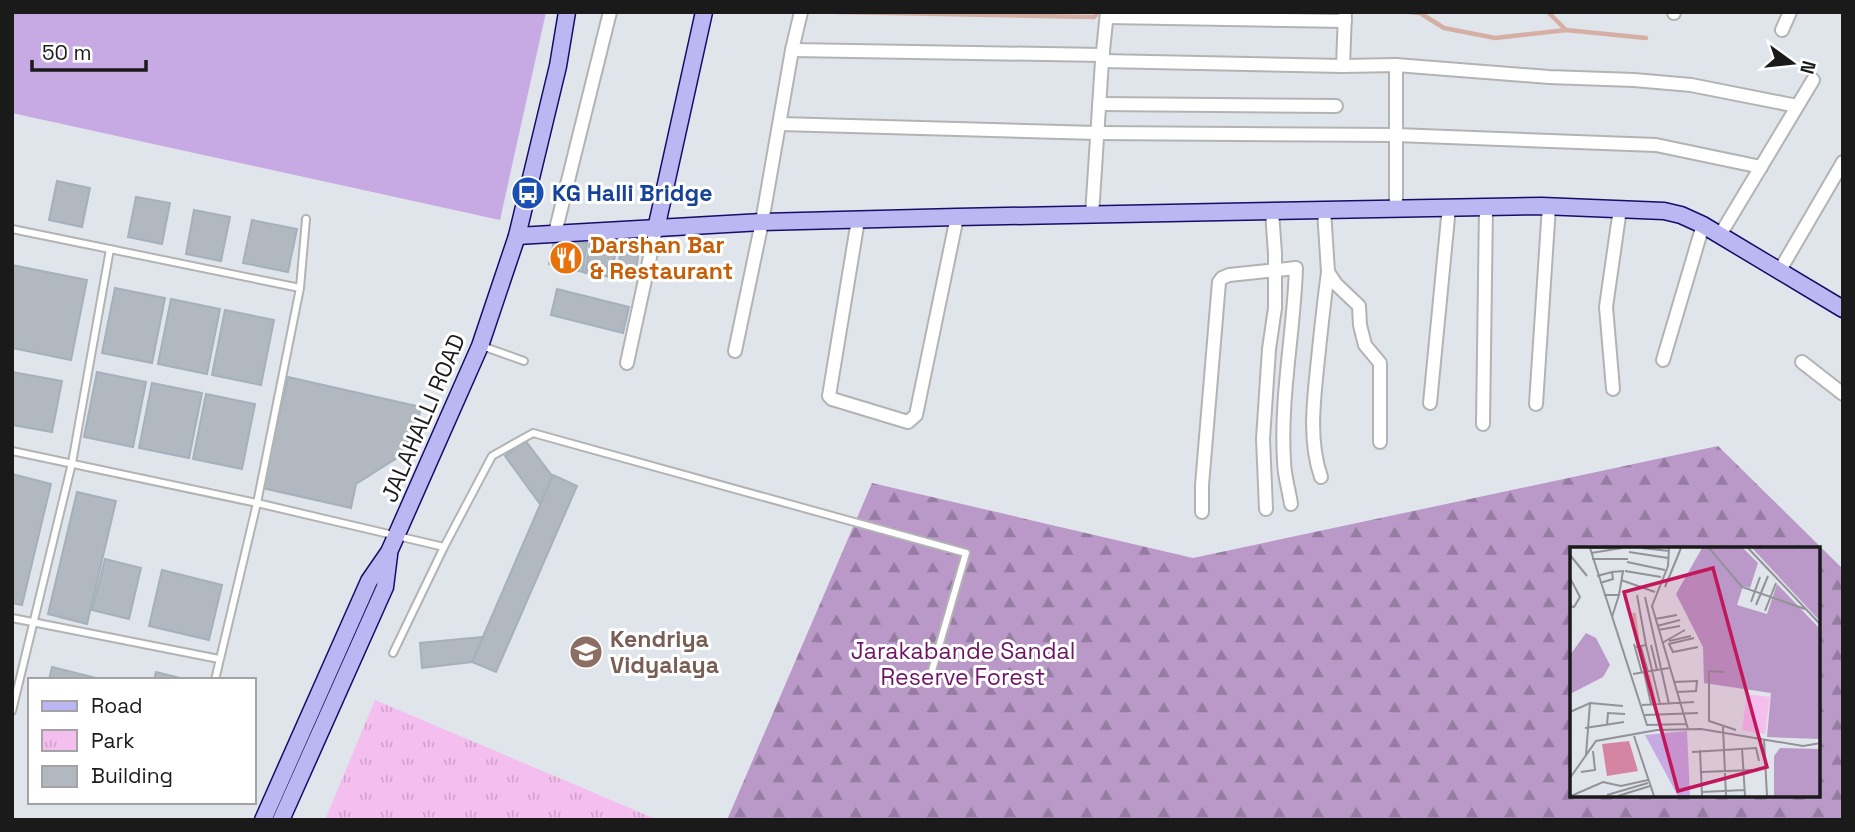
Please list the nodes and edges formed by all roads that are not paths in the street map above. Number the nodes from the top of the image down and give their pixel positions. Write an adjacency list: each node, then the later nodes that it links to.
1 (567, 12): 41 (main road, JALAHALLI ROAD)
2 (610, 12): 39 (street)
3 (704, 12): 38 (main road)
4 (801, 12): 9 (street)
5 (1790, 12): 8 (street)
6 (1107, 15): 7 (street); 10 (street)
7 (1345, 17): 12 (street)
8 (1782, 30)
9 (792, 50): 10 (street); 17 (street)
10 (1102, 58): 12 (street); 14 (street)
11 (1396, 65): 12 (street); 16 (street); 19 (street)
12 (1343, 66)
13 (1813, 80): 16 (street)
14 (1099, 104): 15 (street); 18 (street)
15 (1336, 106)
16 (1797, 106): 21 (street)
17 (780, 124): 18 (street); 35 (street)
18 (1097, 133): 19 (street); 31 (street)
19 (1396, 135): 21 (street); 27 (street)
20 (1843, 163): 22 (street)
21 (1761, 167): 40 (street)
22 (1830, 182): 23 (street); 44 (street)
23 (1843, 189)
24 (1549, 206): 26 (main road); 28 (main road); 57 (street)
25 (1449, 207): 26 (main road); 27 (main road); 56 (street)
26 (1486, 207): 58 (street)
27 (1396, 209): 29 (main road)
28 (1620, 209): 36 (main road); 54 (street)
29 (1324, 210): 30 (main road); 45 (street)
30 (1272, 211): 31 (main road); 43 (street)
31 (1092, 215): 32 (main road)
32 (957, 216): 34 (main road); 34 (street)
33 (306, 219): 46 (lane)
34 (858, 220): 35 (main road)
35 (762, 222): 38 (main road); 49 (street)
36 (1703, 225): 40 (main road); 51 (street)
37 (12, 229): 42 (lane)
38 (656, 229): 39 (main road); 53 (street)
39 (555, 233): 41 (main road)
40 (1720, 235): 44 (main road)
41 (517, 236): 48 (main road, JALAHALLI ROAD)
42 (110, 249): 46 (lane); 61 (lane)
43 (1275, 269): 64 (street); 65 (street); 66 (street)
44 (1780, 270): 47 (main road)
45 (1328, 272): 59 (street); 62 (street)
46 (300, 288): 63 (lane)
47 (1843, 309)
48 (480, 346): 50 (lane); 67 (main road, JALAHALLI ROAD)
49 (735, 351)
50 (524, 360)
51 (1663, 360)
52 (1802, 362): 55 (street)
53 (626, 363)
54 (1613, 390)
55 (1843, 394)
56 (1430, 402)
57 (1536, 404)
58 (1483, 424)
59 (1380, 442)
60 (12, 451): 61 (lane)
61 (72, 463): 63 (lane); 71 (lane)
62 (1321, 477)
63 (257, 503): 67 (lane); 73 (lane)
64 (1291, 504)
65 (1266, 509)
66 (1202, 512)
67 (397, 535): 68 (lane); 69 (main road, JALAHALLI ROAD)
68 (444, 547): 72 (lane); 75 (lane)
69 (390, 552): 77 (main road, JALAHALLI ROAD); 78 (main road)
70 (12, 618): 71 (lane)
71 (33, 622): 73 (lane); 76 (lane)
72 (393, 653)
73 (219, 659): 74 (lane)
74 (215, 678)
75 (929, 681)
76 (12, 711)
77 (263, 820)
78 (281, 820)

